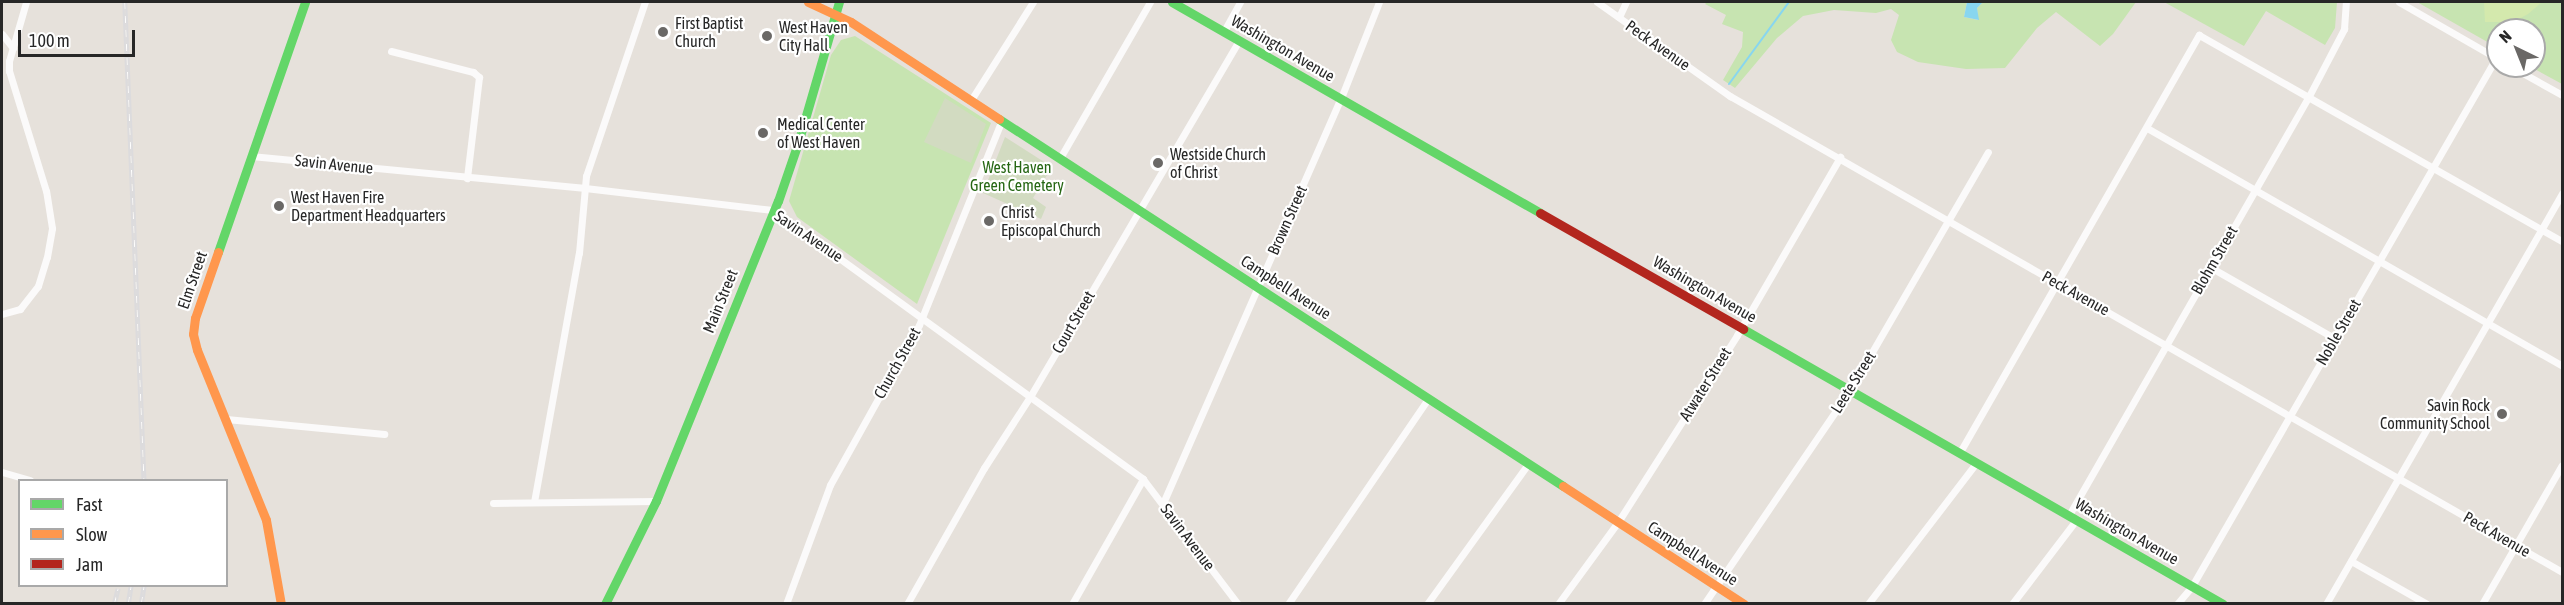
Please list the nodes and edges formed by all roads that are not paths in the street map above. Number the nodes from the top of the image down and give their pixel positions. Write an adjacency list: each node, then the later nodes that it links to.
1 (26, 2): 20 (street)
2 (305, 2): 32 (main road, Elm Street)
3 (645, 2): 37 (street)
4 (808, 2): 15 (main road, Campbell Avenue)
5 (839, 2): 15 (main road, Main Street)
6 (1033, 2): 28 (street)
7 (1150, 2): 34 (street)
8 (1172, 2): 17 (main road, Washington Avenue)
9 (1240, 2): 17 (street)
10 (1379, 2): 27 (street, Brown Street)
11 (1597, 2): 16 (street, Peck Avenue)
12 (1626, 2): 16 (street)
13 (2346, 2): 26 (street, Blohm Street)
14 (2399, 2): 22 (street)
15 (836, 13): 28 (main road, Campbell Avenue); 40 (main road, Main Street)
16 (1619, 17): 33 (street, Peck Avenue)
17 (1224, 31): 19 (main road, Washington Avenue)
18 (2, 33): 20 (street)
19 (1239, 40): 27 (main road, Washington Avenue); 41 (street, Court Street)
20 (13, 48): 49 (street)
21 (391, 51): 36 (street)
22 (2486, 53)
23 (2486, 77): 35 (street, Noble Street)
24 (2532, 78): 25 (street)
25 (2562, 94)
26 (2309, 96): 30 (street); 35 (street); 38 (street, Blohm Street)
27 (1341, 98): 48 (street, Brown Street); 52 (main road, Washington Avenue)
28 (971, 100): 29 (main road, Campbell Avenue)
29 (1002, 120): 34 (main road, Campbell Avenue); 50 (street, Church Street)
30 (2146, 128): 38 (street); 47 (street)
31 (1988, 152): 42 (street, Leete Street)
32 (252, 156): 36 (street, Savin Avenue); 60 (main road, Elm Street)
33 (1840, 157): 42 (street, Peck Avenue); 52 (street, Atwater Street)
34 (1060, 158): 41 (main road, Campbell Avenue)
35 (2432, 167): 43 (street); 45 (street, Noble Street)
36 (467, 178): 37 (street, Savin Avenue)
37 (585, 188): 40 (street, Savin Avenue); 71 (street)
38 (2254, 190): 45 (street); 46 (street, Blohm Street)
39 (2562, 193): 43 (street)
40 (773, 210): 50 (street, Savin Avenue); 70 (main road, Main Street)
41 (1138, 210): 48 (main road, Campbell Avenue); 57 (street, Court Street)
42 (1950, 220): 47 (street, Peck Avenue); 56 (street, Leete Street)
43 (2542, 229): 44 (street); 51 (street)
44 (2562, 241)
45 (2380, 260): 51 (street); 53 (street, Noble Street)
46 (2210, 267): 53 (street); 54 (street, Blohm Street)
47 (2057, 282): 54 (street, Peck Avenue); 62 (street)
48 (1257, 286): 58 (main road, Campbell Avenue); 73 (street, Brown Street)
49 (2, 314)
50 (922, 316): 57 (street, Savin Avenue); 83 (street, Church Street)
51 (2488, 323): 55 (street); 67 (street)
52 (1742, 327): 56 (main road, Washington Avenue); 75 (street, Atwater Street)
53 (2334, 338): 59 (street, Noble Street)
54 (2167, 344): 59 (street, Peck Avenue); 74 (street, Blohm Street)
55 (2562, 366)
56 (1850, 390): 62 (main road, Washington Avenue); 79 (street, Leete Street)
57 (1031, 395): 69 (street, Savin Avenue); 84 (street, Court Street)
58 (1428, 399): 64 (main road, Campbell Avenue); 87 (street)
59 (2290, 415): 67 (street, Peck Avenue); 80 (street, Noble Street)
60 (226, 419): 61 (street); 81 (main road, Elm Street)
61 (384, 434)
62 (1959, 452): 63 (main road, Washington Avenue)
63 (1977, 462): 74 (main road, Washington Avenue); 92 (street)
64 (1528, 464): 75 (main road, Campbell Avenue); 88 (street)
65 (2562, 465): 76 (street)
66 (2, 472): 68 (street)
67 (2398, 476): 76 (street, Peck Avenue); 77 (street)
68 (26, 479)
69 (1143, 479): 73 (street, Savin Avenue); 85 (street)
70 (656, 501): 71 (street); 82 (main road, Main Street)
71 (534, 502): 72 (street)
72 (493, 503)
73 (1163, 503): 86 (street, Savin Avenue)
74 (2073, 517): 80 (main road, Washington Avenue); 93 (street, Blohm Street)
75 (1618, 522): 79 (main road, Campbell Avenue); 89 (street, Atwater Street)
76 (2516, 545): 78 (street, Peck Avenue); 98 (street)
77 (2351, 561): 96 (street); 97 (street)
78 (2562, 572)
79 (1717, 586): 90 (street, Leete Street); 91 (main road, Campbell Avenue)
80 (2192, 586): 94 (street, Noble Street); 95 (main road, Washington Avenue)
81 (282, 603)
82 (605, 603)
83 (786, 603)
84 (907, 603)
85 (1072, 603)
86 (1238, 603)
87 (1288, 603)
88 (1427, 603)
89 (1558, 603)
90 (1704, 603)
91 (1744, 603)
92 (1868, 603)
93 (2012, 603)
94 (2177, 603)
95 (2223, 603)
96 (2326, 603)
97 (2427, 603)
98 (2482, 603)

